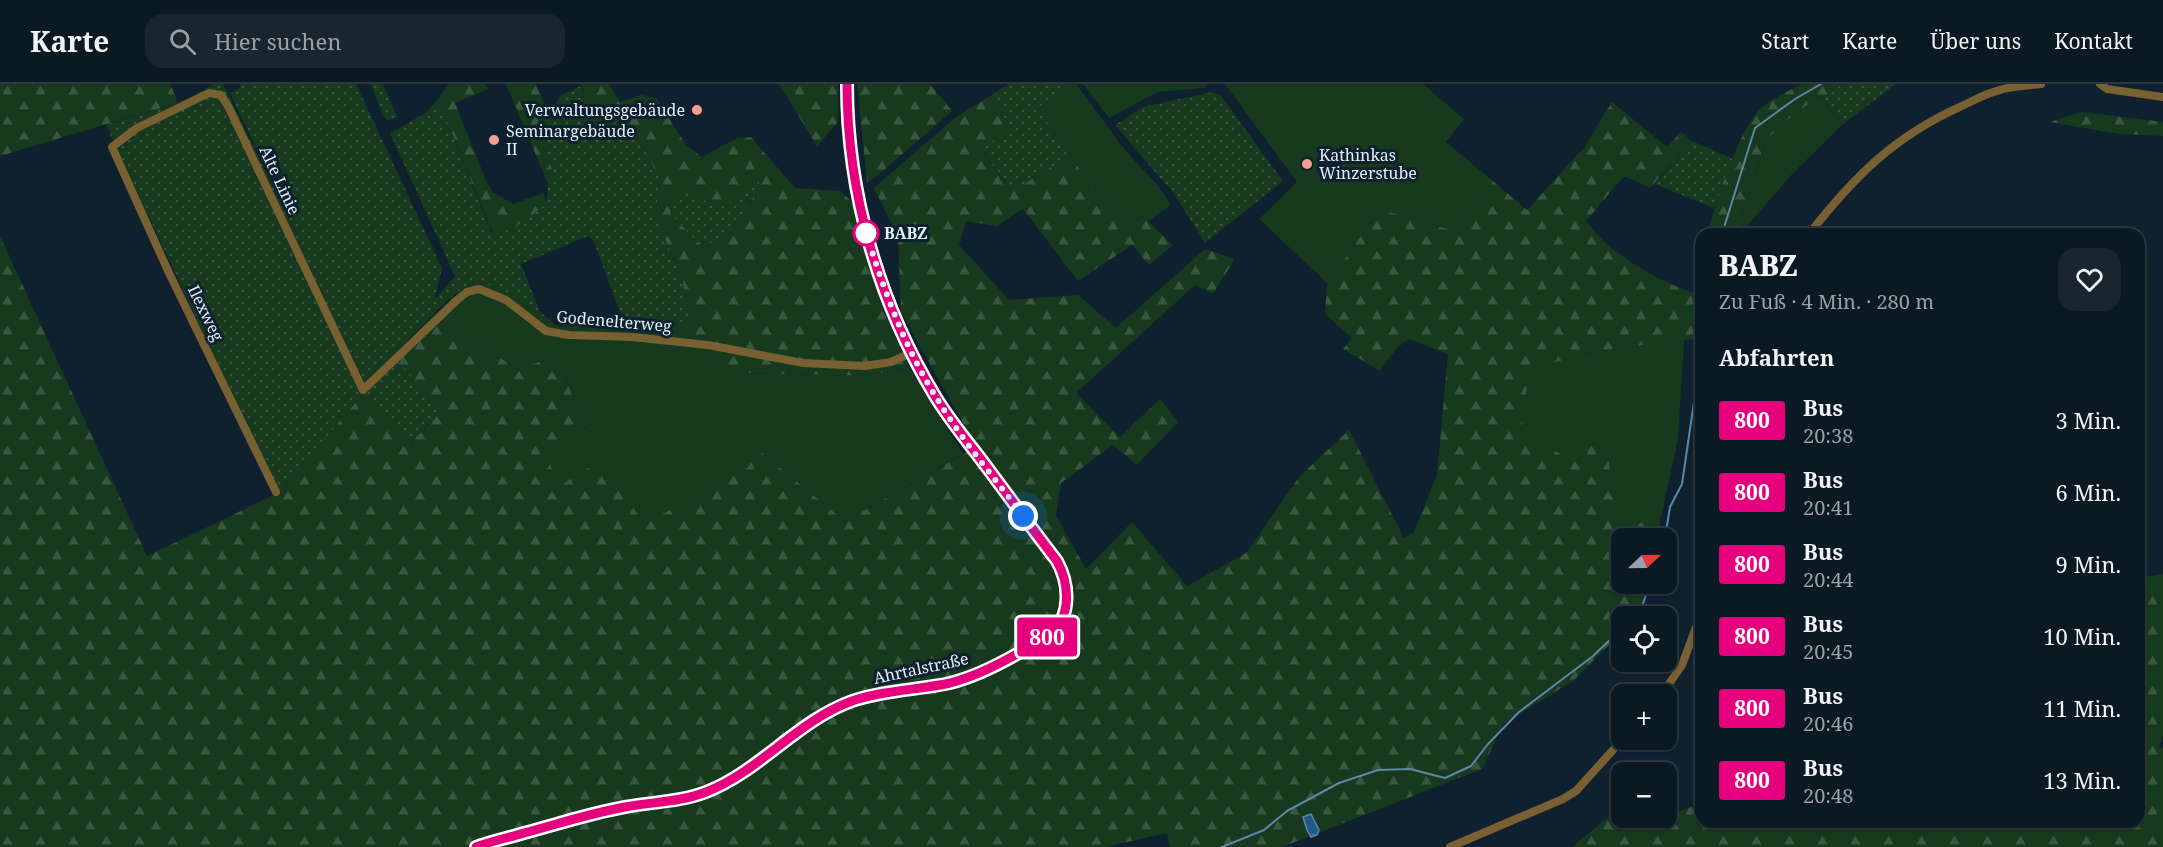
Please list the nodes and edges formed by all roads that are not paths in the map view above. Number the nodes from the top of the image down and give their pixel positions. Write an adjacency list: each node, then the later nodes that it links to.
1 (847, 84): 7 (main road, Ahrtalstraße)
2 (2041, 84): 6 (street)
3 (2100, 84): 4 (street)
4 (2163, 98)
5 (112, 147): 8 (street, Alte Linie); 9 (street, Ilexweg)
6 (1814, 228)
7 (911, 353): 8 (street, Godenelterweg); 13 (main road, Ahrtalstraße)
8 (363, 390)
9 (276, 492)
10 (1695, 630): 11 (street)
11 (1669, 684)
12 (1613, 750): 14 (street)
13 (476, 847)
14 (1450, 847)

